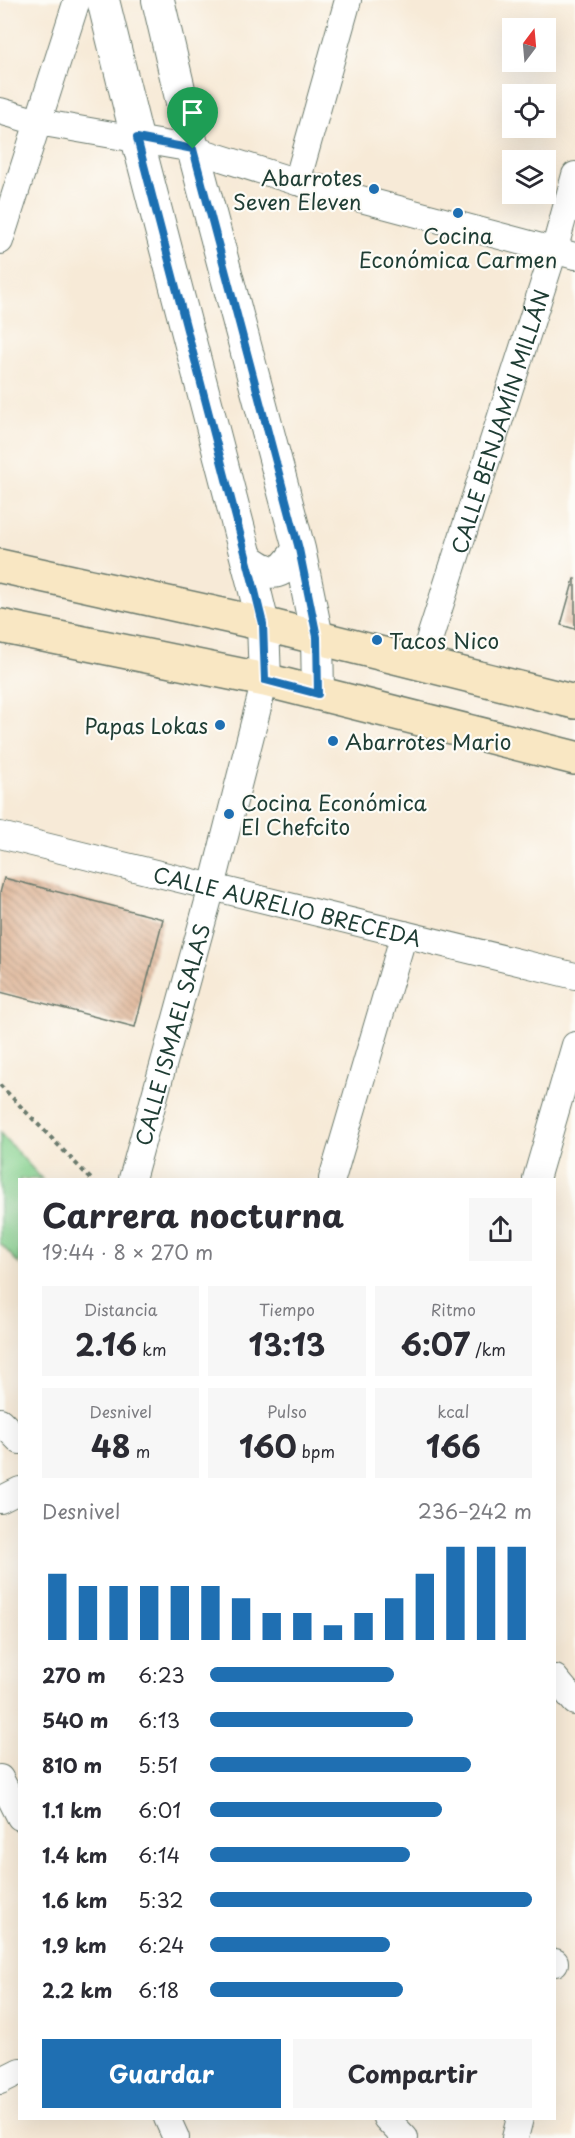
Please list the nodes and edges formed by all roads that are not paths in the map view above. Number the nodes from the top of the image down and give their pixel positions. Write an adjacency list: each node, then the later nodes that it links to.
1 (77, 0): 6 (street)
2 (103, 0): 7 (street)
3 (158, 0): 8 (street)
4 (348, 0): 10 (street)
5 (0, 111): 6 (street)
6 (38, 122): 7 (street); 11 (street)
7 (137, 138): 8 (street); 14 (street)
8 (193, 149): 10 (street); 13 (street)
9 (575, 175): 12 (street, CALLE BENJAMÍN MILLÁN)
10 (297, 182): 12 (street)
11 (0, 241)
12 (565, 253): 19 (street, CALLE BENJAMÍN MILLÁN)
13 (299, 549): 14 (street); 18 (street)
14 (248, 559): 16 (street)
15 (0, 566): 16 (main road)
16 (263, 624): 18 (main road); 20 (street)
17 (0, 626): 20 (main road)
18 (317, 637): 19 (main road); 21 (street)
19 (421, 665): 22 (main road)
20 (265, 680): 21 (main road); 25 (street, CALLE ISMAEL SALAS)
21 (318, 694): 23 (main road)
22 (575, 702)
23 (575, 758)
24 (0, 835): 25 (street, CALLE AURELIO BRECEDA)
25 (212, 887): 26 (street, CALLE AURELIO BRECEDA); 29 (street, CALLE ISMAEL SALAS)
26 (404, 934): 27 (street, CALLE AURELIO BRECEDA); 30 (street)
27 (575, 976)
28 (575, 1045): 31 (street)
29 (132, 1178)
30 (332, 1178)
31 (536, 1178)
32 (0, 1421): 33 (street)
33 (18, 1439)
34 (18, 1491): 35 (street)
35 (0, 1500)
36 (556, 1679): 37 (street)
37 (575, 1702)
38 (0, 1778): 39 (street)
39 (18, 1813)
40 (18, 2072): 41 (street)
41 (0, 2081)
42 (167, 2120): 45 (street)
43 (388, 2120): 46 (street)
44 (520, 2120): 47 (street)
45 (176, 2138)
46 (405, 2138)
47 (515, 2138)

